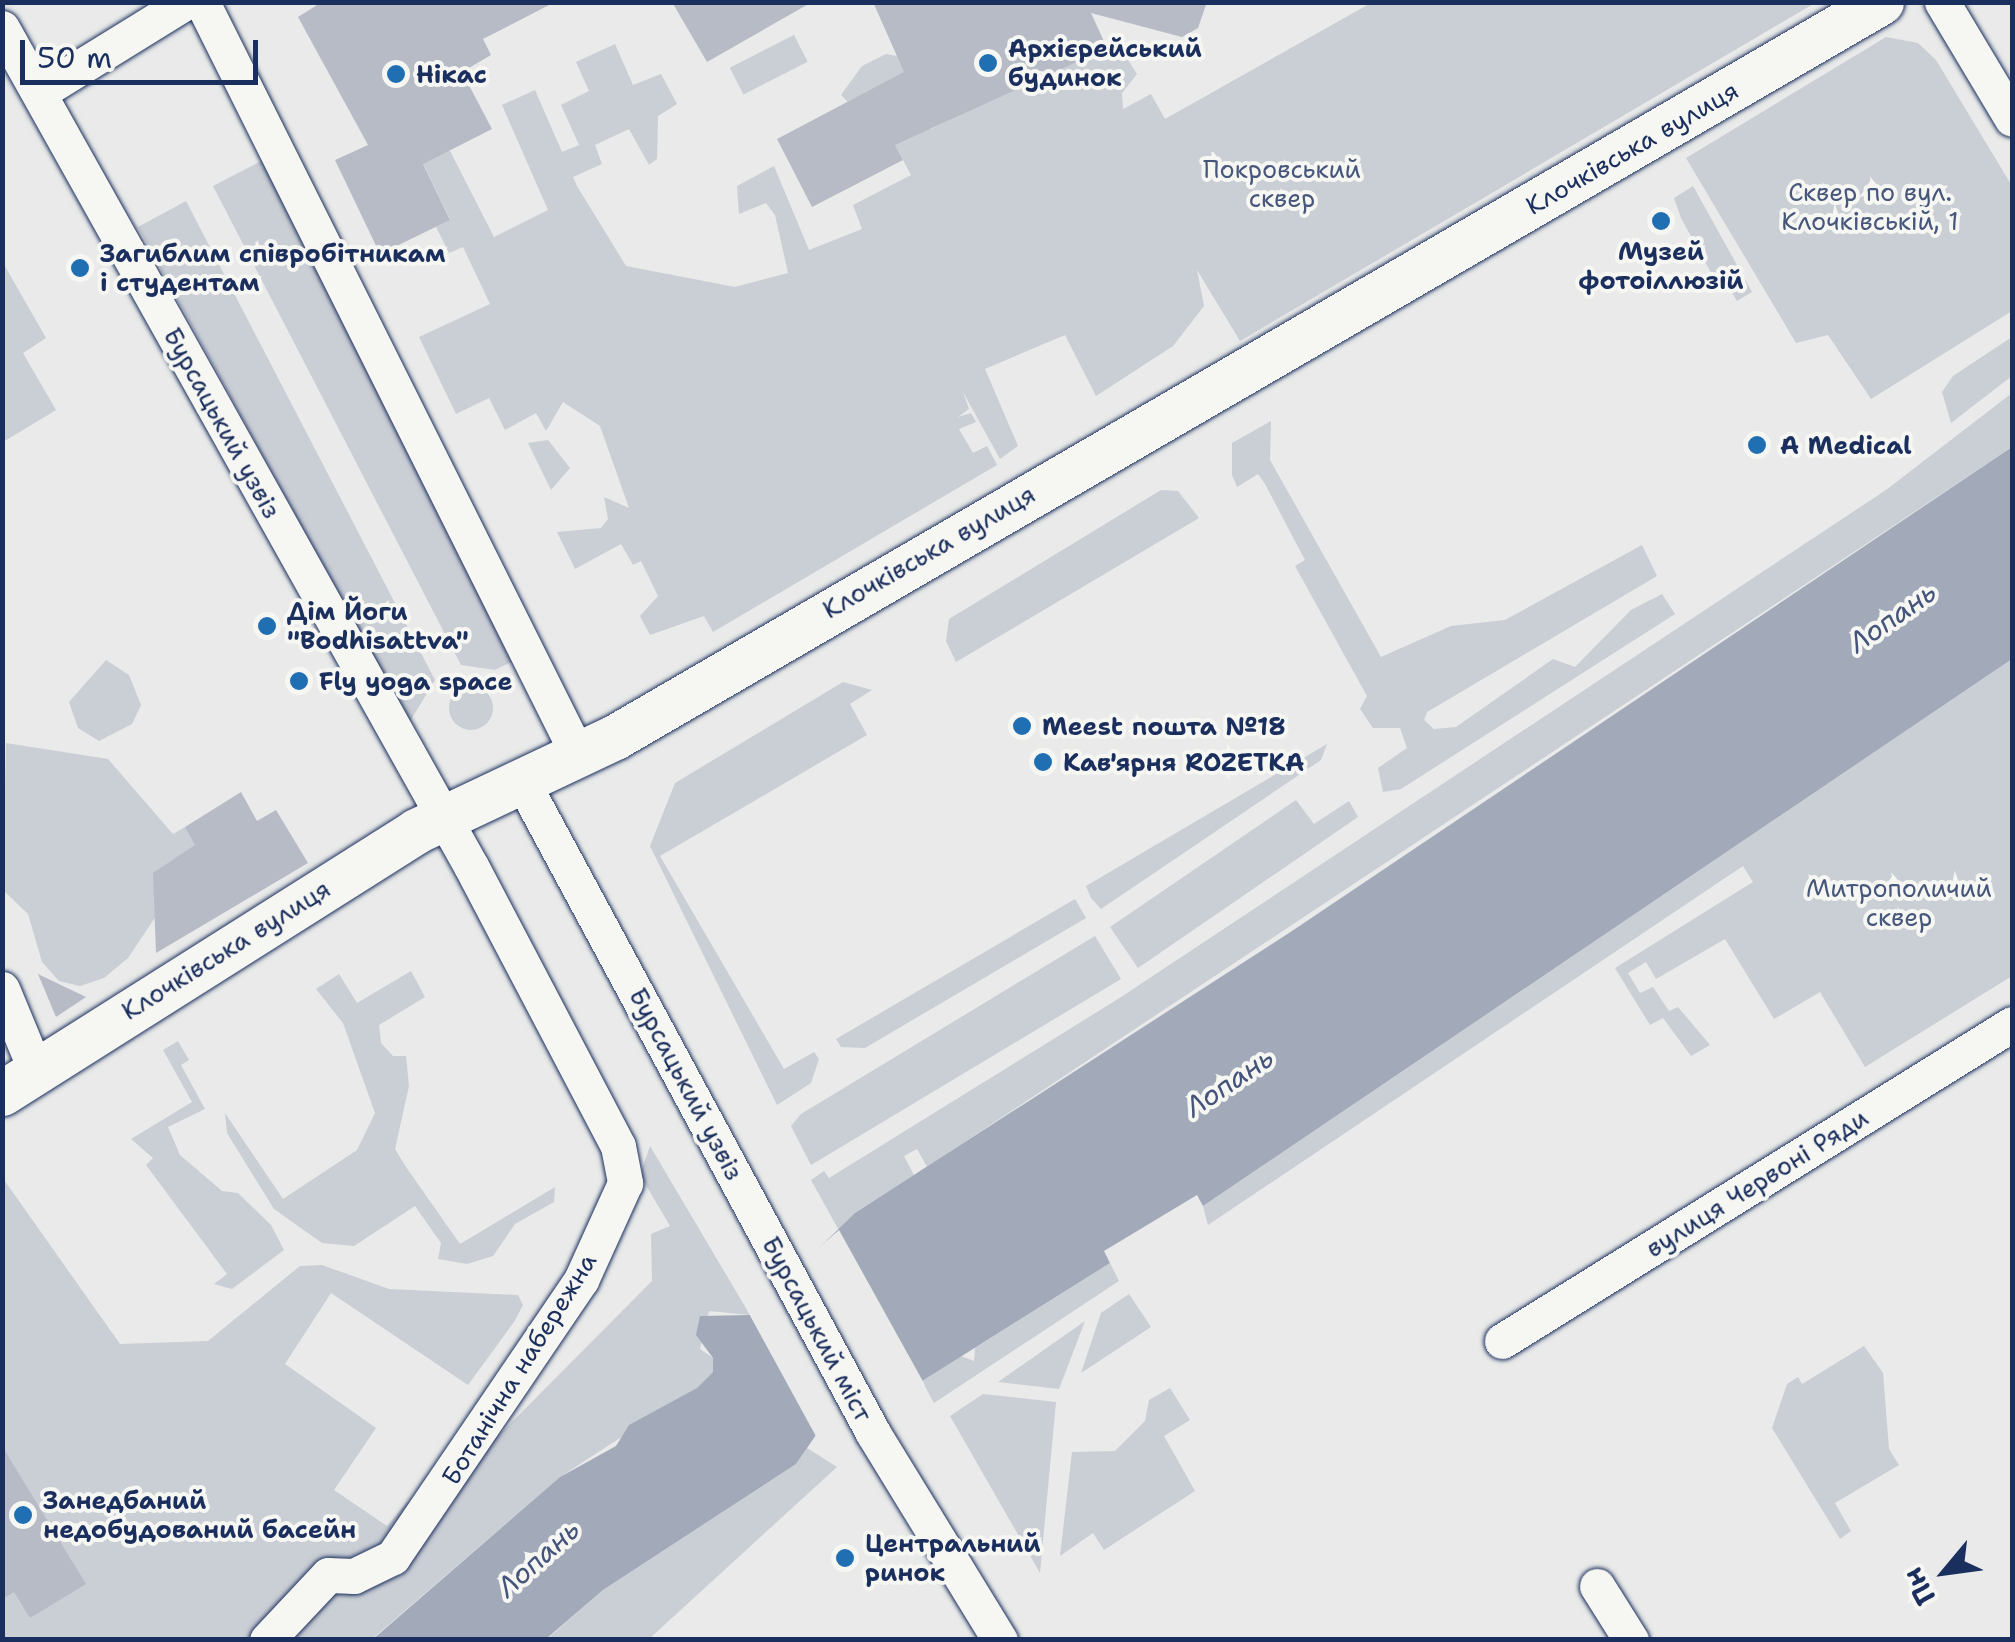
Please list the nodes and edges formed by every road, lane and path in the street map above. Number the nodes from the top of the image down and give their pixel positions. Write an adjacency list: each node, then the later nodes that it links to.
1 (186, 2): 6 (street)
2 (202, 2): 8 (street)
3 (1942, 2): 7 (street)
4 (1870, 7): 8 (main road, Клочківська вулиця)
5 (2, 28): 6 (street, Бурсацький узвіз)
6 (40, 92): 10 (street, Бурсацький узвіз)
7 (2012, 119)
8 (579, 758): 9 (main road, Клочківська вулиця)
9 (524, 785): 10 (main road, Клочківська вулиця); 14 (street, Бурсацький узвіз)
10 (443, 817): 13 (main road, Клочківська вулиця); 17 (street, Ботанічна набережна)
11 (2, 989): 13 (street)
12 (2012, 1024): 15 (street, вулиця Червоні Ряди)
13 (19, 1082)
14 (761, 1225): 18 (street, Бурсацький міст)
15 (1502, 1341)
16 (1597, 1586): 19 (street)
17 (267, 1640)
18 (1000, 1640)
19 (1631, 1640)

